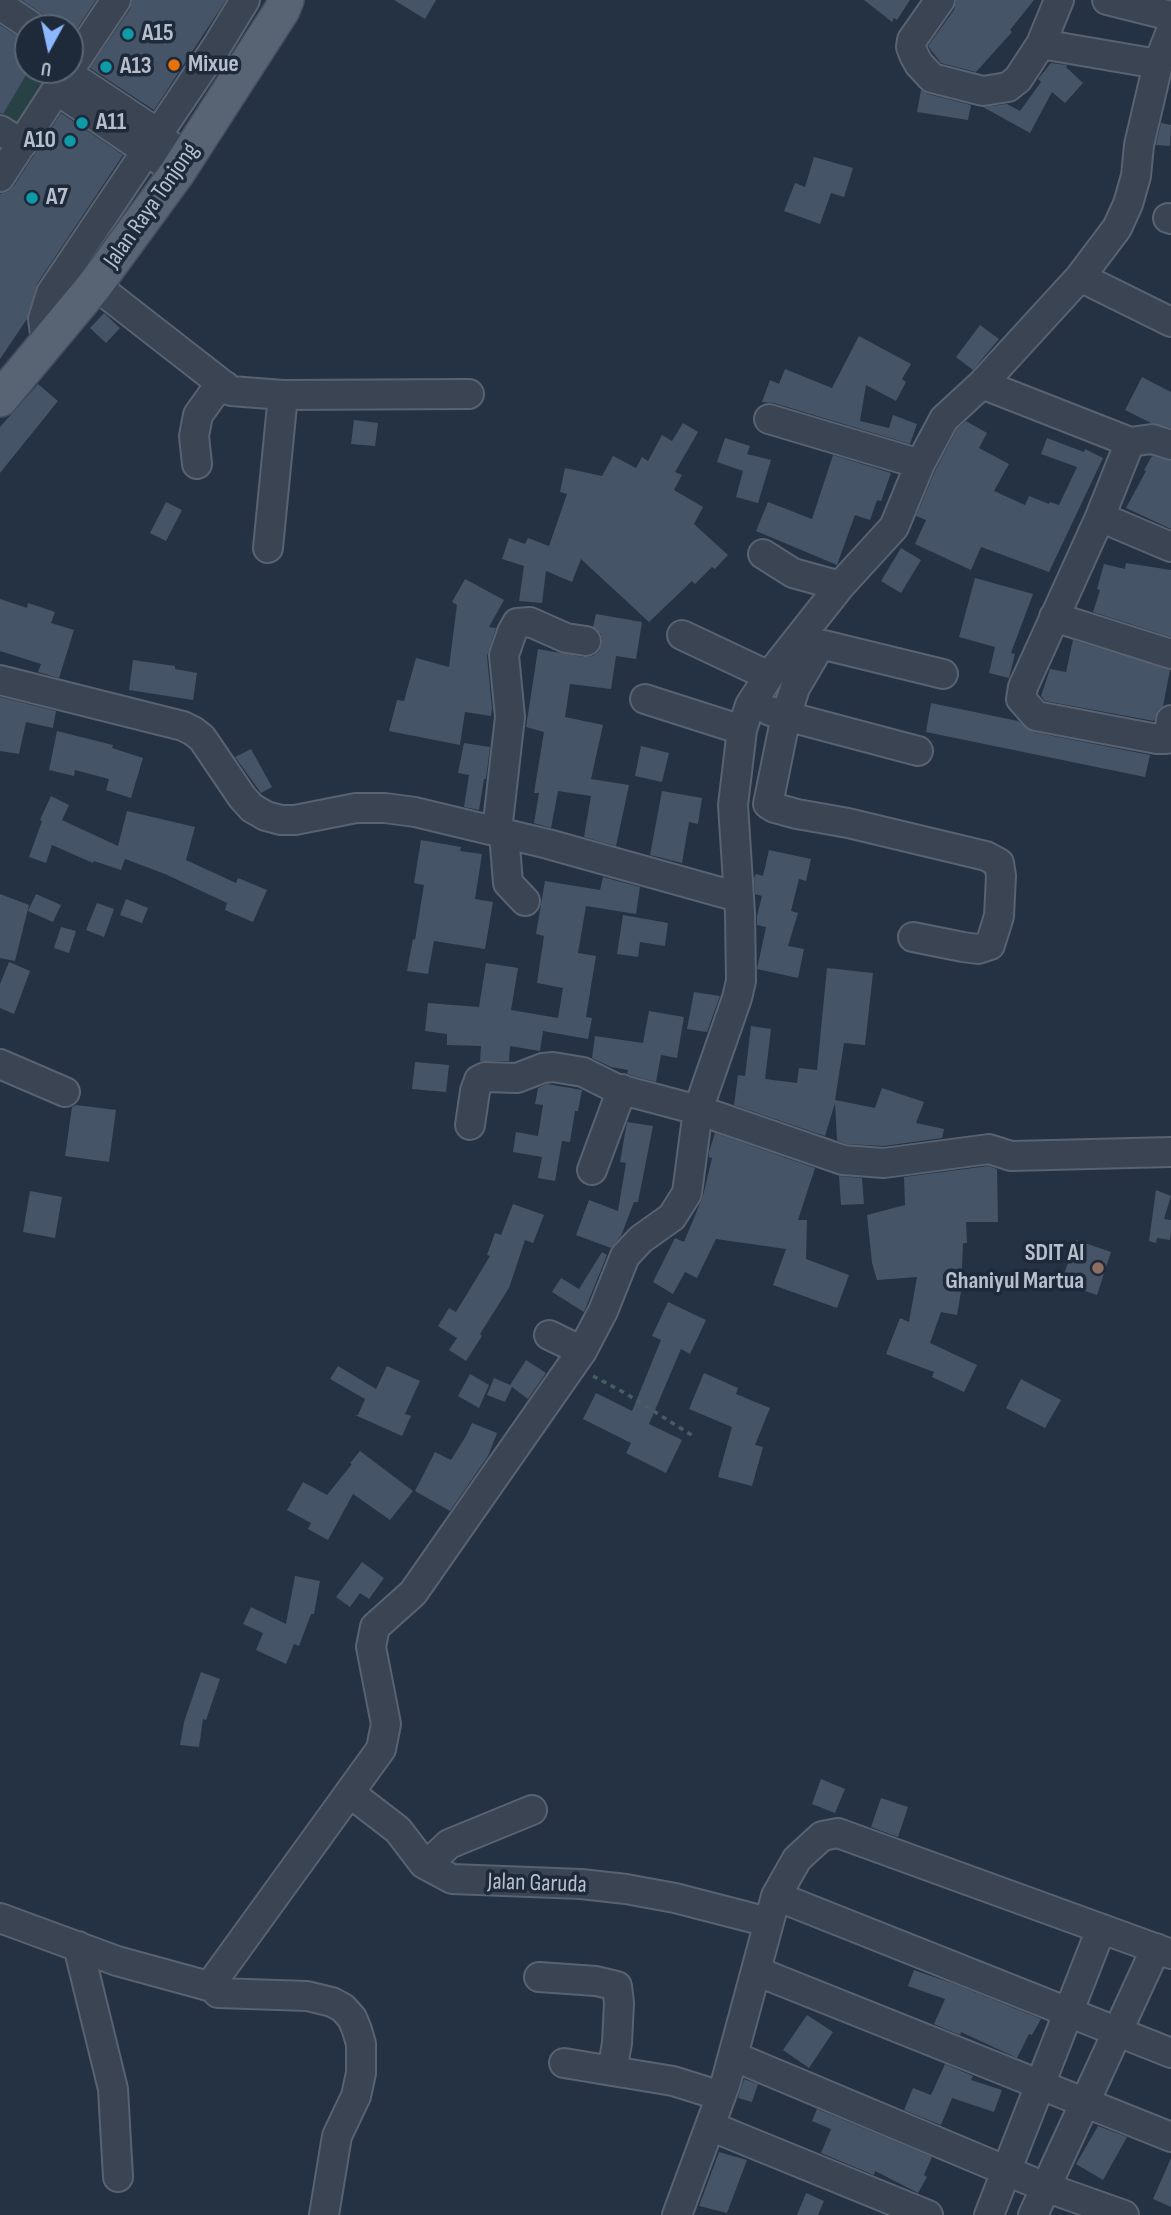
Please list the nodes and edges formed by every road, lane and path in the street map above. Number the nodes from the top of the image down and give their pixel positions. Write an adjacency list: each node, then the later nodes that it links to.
1 (116, 0): 10 (street)
2 (244, 0): 11 (street)
3 (286, 0): 13 (main road, Jalan Raya Tonjong)
4 (940, 0): 9 (street)
5 (1059, 0): 9 (street)
6 (1107, 0): 7 (street)
7 (1171, 16)
8 (1171, 31): 12 (street)
9 (1041, 44): 12 (street)
10 (84, 46)
11 (217, 47): 13 (street); 17 (street)
12 (1158, 64): 20 (street)
13 (245, 68): 18 (main road, Jalan Raya Tonjong)
14 (84, 79): 17 (street)
15 (56, 84): 16 (street)
16 (11, 137): 19 (street)
17 (152, 143): 18 (street); 23 (street)
18 (182, 165): 21 (main road, Jalan Raya Tonjong)
19 (0, 177)
20 (1080, 277): 22 (street); 24 (street)
21 (95, 285): 23 (main road, Jalan Raya Tonjong); 25 (street)
22 (1171, 322)
23 (46, 341): 28 (main road, Jalan Raya Tonjong)
24 (982, 384): 30 (street); 33 (street)
25 (225, 386): 26 (street); 32 (street)
26 (283, 394): 27 (street); 36 (street)
27 (469, 394)
28 (0, 400)
29 (769, 419): 33 (street)
30 (1130, 442): 31 (street); 34 (street)
31 (1171, 445)
32 (197, 464)
33 (920, 464): 38 (street)
34 (1100, 517): 35 (street); 39 (street)
35 (1171, 547)
36 (268, 548)
37 (763, 554): 38 (street)
38 (840, 586): 44 (street)
39 (1054, 617): 42 (street); 49 (street)
40 (682, 635): 44 (street)
41 (586, 640): 51 (street)
42 (1171, 654)
43 (943, 674): 47 (street)
44 (769, 676): 48 (street)
45 (0, 680): 51 (street)
46 (645, 699): 48 (street)
47 (786, 716): 48 (street); 50 (street); 54 (street)
48 (746, 718): 52 (street)
49 (1171, 720)
50 (918, 751)
51 (500, 832): 52 (street); 53 (street)
52 (738, 897): 58 (street)
53 (525, 901)
54 (913, 937)
55 (0, 1064): 57 (street)
56 (622, 1089): 58 (street); 59 (street); 61 (street)
57 (65, 1092)
58 (698, 1110): 60 (street); 63 (street)
59 (470, 1125)
60 (1171, 1152)
61 (592, 1170)
62 (549, 1335): 63 (street)
63 (577, 1358): 64 (path); 65 (street)
64 (693, 1436)
65 (350, 1793): 67 (street); 75 (street)
66 (532, 1810): 67 (street, Jalan Garuda)
67 (427, 1866): 68 (street, Jalan Garuda)
68 (772, 1909): 70 (street); 73 (street); 76 (street, Jalan Garuda)
69 (0, 1918): 71 (street)
70 (1101, 1929): 72 (street); 76 (street)
71 (78, 1946): 75 (street); 88 (street)
72 (1163, 1951): 77 (street)
73 (756, 1971): 79 (street); 82 (street)
74 (539, 1977): 81 (street)
75 (212, 1987): 91 (street)
76 (1069, 2013): 77 (street, Jalan Garuda); 82 (street)
77 (1117, 2032): 78 (street, Jalan Garuda); 84 (street)
78 (1171, 2053)
79 (733, 2056): 83 (street); 87 (street)
80 (564, 2063): 81 (street)
81 (612, 2071): 83 (street)
82 (1041, 2085): 84 (street); 87 (street)
83 (721, 2096): 85 (street)
84 (1084, 2102): 86 (street); 89 (street)
85 (710, 2126): 90 (street); 92 (street)
86 (1171, 2137)
87 (1007, 2169): 89 (street); 93 (street)
88 (118, 2176)
89 (1045, 2187): 94 (street); 95 (street)
90 (684, 2213)
91 (324, 2215)
92 (928, 2215)
93 (989, 2215)
94 (1033, 2215)
95 (1124, 2215)

